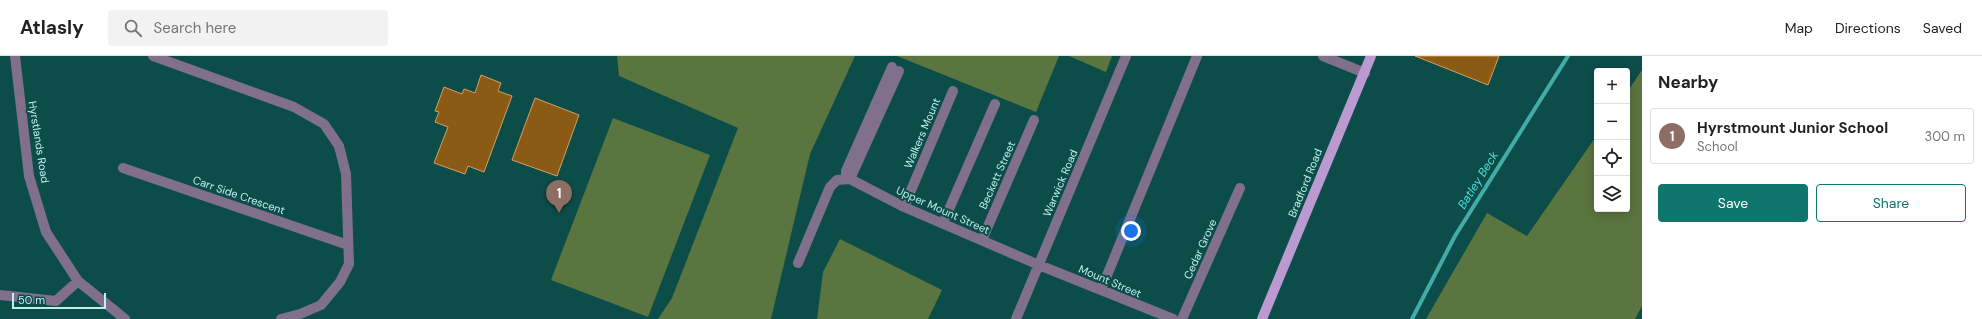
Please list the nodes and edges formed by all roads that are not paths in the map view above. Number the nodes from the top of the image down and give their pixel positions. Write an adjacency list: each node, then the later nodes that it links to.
1 (15, 56): 21 (street, Hyrstlands Road)
2 (153, 56): 18 (street)
3 (1126, 56): 20 (street, Warwick Road)
4 (1197, 56): 22 (street)
5 (1323, 56): 8 (street)
6 (1371, 56): 8 (main road, Bradford Road)
7 (896, 69): 13 (street)
8 (1365, 73): 30 (main road, Bradford Road)
9 (953, 91): 15 (street, Walkers Mount)
10 (995, 104): 16 (street)
11 (1034, 120): 17 (street, Beckett Street)
12 (123, 168): 18 (street, Carr Side Crescent)
13 (844, 179): 15 (street, Upper Mount Street); 19 (street)
14 (1240, 188): 29 (street, Cedar Grove)
15 (904, 206): 16 (street, Upper Mount Street)
16 (943, 223): 17 (street, Upper Mount Street)
17 (982, 240): 20 (street, Upper Mount Street)
18 (348, 245): 26 (street)
19 (798, 263)
20 (1039, 265): 22 (street, Mount Street); 27 (street, Warwick Road)
21 (78, 281): 23 (street); 25 (street, Hyrstlands Road)
22 (1101, 290): 24 (street, Mount Street)
23 (0, 295)
24 (1157, 317): 28 (street, Mount Street)
25 (125, 319)
26 (281, 319)
27 (1016, 319)
28 (1173, 319)
29 (1182, 319)
30 (1262, 319)

